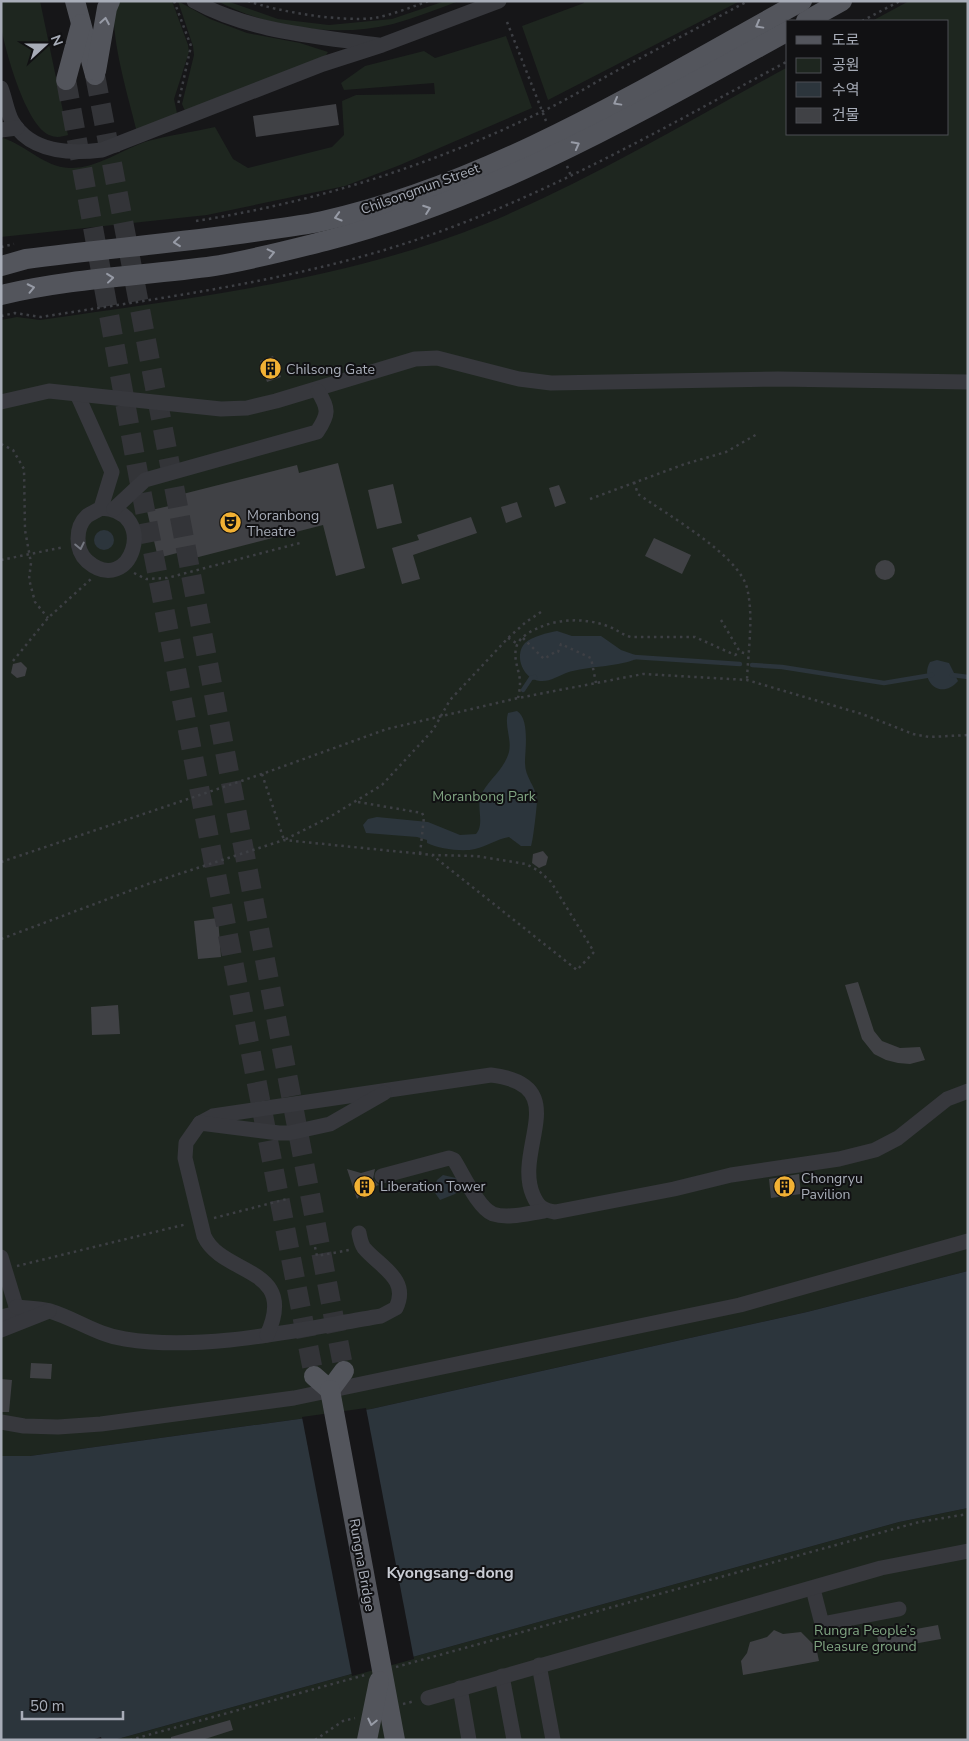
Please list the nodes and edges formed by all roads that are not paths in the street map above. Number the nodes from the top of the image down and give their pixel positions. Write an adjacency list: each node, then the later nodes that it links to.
1 (76, 1): 9 (main road)
2 (110, 1): 9 (main road, one-way to 2)
3 (194, 1): 11 (street)
4 (499, 1): 7 (street)
5 (802, 1): 16 (main road, Chilsongmun Street, one-way to 16)
6 (842, 1): 8 (main road)
7 (466, 7): 11 (street)
8 (808, 20)
9 (81, 24): 12 (main road)
10 (786, 32): 16 (main road, Chilsongmun Street, one-way to 10)
11 (382, 45): 14 (street)
12 (66, 80)
13 (1, 88): 14 (street)
14 (17, 128): 15 (street)
15 (1, 130)
16 (557, 145): 17 (main road, Chilsongmun Street, one-way to 17); 18 (main road, Chilsongmun Street, one-way to 16)
17 (1, 266)
18 (1, 295)
19 (968, 382): 20 (street)
20 (318, 390): 21 (street); 23 (street)
21 (77, 394): 22 (street); 23 (street)
22 (1, 402)
23 (108, 509): 23 (street, one-way to 23)
24 (388, 1090): 26 (street); 26 (street); 28 (street)
25 (968, 1090): 28 (street)
26 (200, 1123): 36 (street)
27 (382, 1176): 28 (street)
28 (544, 1211)
29 (361, 1240): 36 (street)
30 (968, 1241): 40 (street)
31 (4, 1263): 32 (street)
32 (16, 1307): 33 (street); 34 (street)
33 (49, 1311): 35 (street); 36 (street)
34 (1, 1317)
35 (1, 1330)
36 (267, 1335)
37 (344, 1371): 39 (main road)
38 (314, 1376): 39 (main road)
39 (330, 1390): 45 (main road, Rungna Bridge, bridge)
40 (1, 1422)
41 (968, 1551): 42 (street)
42 (813, 1589): 43 (street); 44 (street)
43 (899, 1610)
44 (539, 1665): 46 (street); 53 (street)
45 (381, 1671): 49 (main road, one-way to 49, bridge); 50 (main road, Rungna Bridge, bridge)
46 (502, 1676): 47 (street); 52 (street)
47 (460, 1688): 48 (street); 51 (street)
48 (428, 1698)
49 (367, 1740)
50 (395, 1740)
51 (469, 1740)
52 (514, 1740)
53 (553, 1740)

